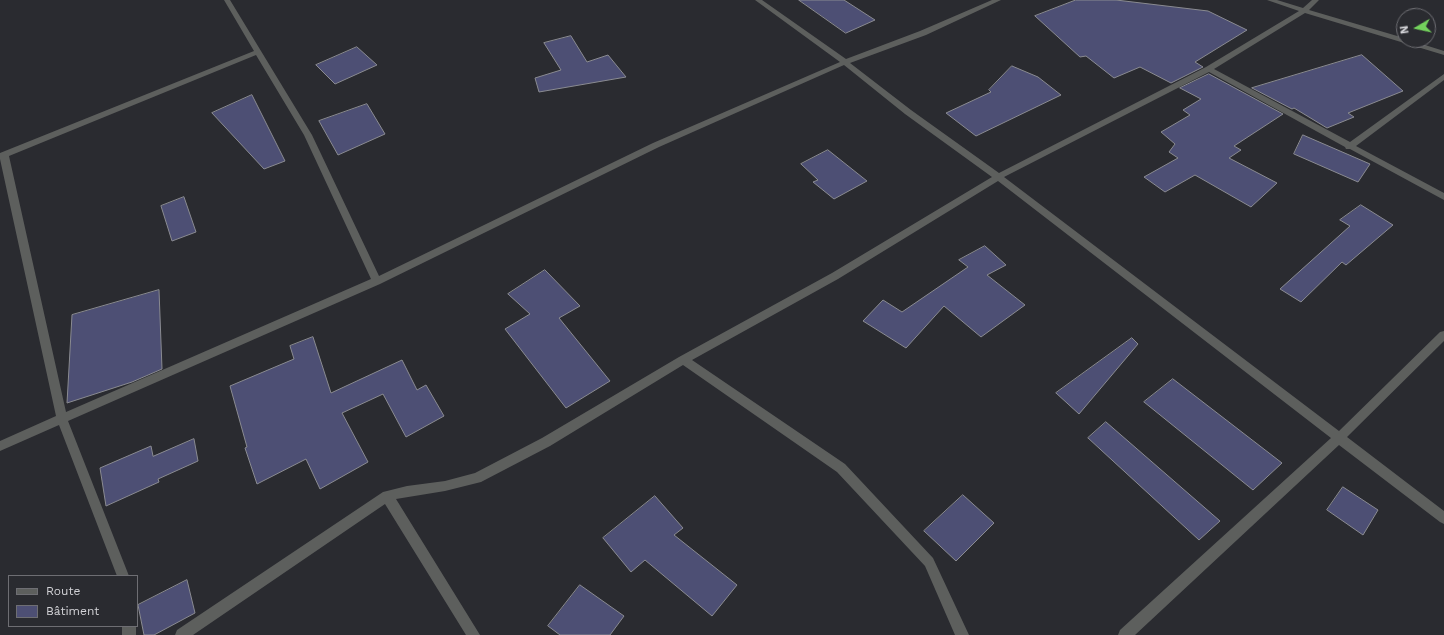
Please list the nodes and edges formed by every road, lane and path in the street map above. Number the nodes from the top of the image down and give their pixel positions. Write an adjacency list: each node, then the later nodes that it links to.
1 (227, 0): 7 (street)
2 (758, 0): 9 (street)
3 (998, 0): 9 (street)
4 (1270, 0): 6 (street)
5 (1316, 0): 6 (street)
6 (1305, 10): 8 (street); 10 (street)
7 (258, 52): 13 (street); 16 (street)
8 (1444, 53)
9 (845, 62): 14 (street); 16 (street)
10 (1209, 69): 12 (street); 14 (street)
11 (1444, 76): 12 (street)
12 (1349, 147): 15 (street)
13 (2, 155): 19 (street)
14 (998, 176): 18 (street); 20 (street)
15 (1444, 197)
16 (377, 281): 19 (street)
17 (1444, 335): 20 (street)
18 (683, 360): 22 (street); 27 (street)
19 (62, 419): 21 (street); 24 (street)
20 (1340, 437): 23 (street); 28 (street)
21 (0, 446)
22 (387, 496): 25 (street); 26 (street)
23 (1444, 518)
24 (123, 575)
25 (182, 635)
26 (473, 635)
27 (962, 635)
28 (1125, 635)

